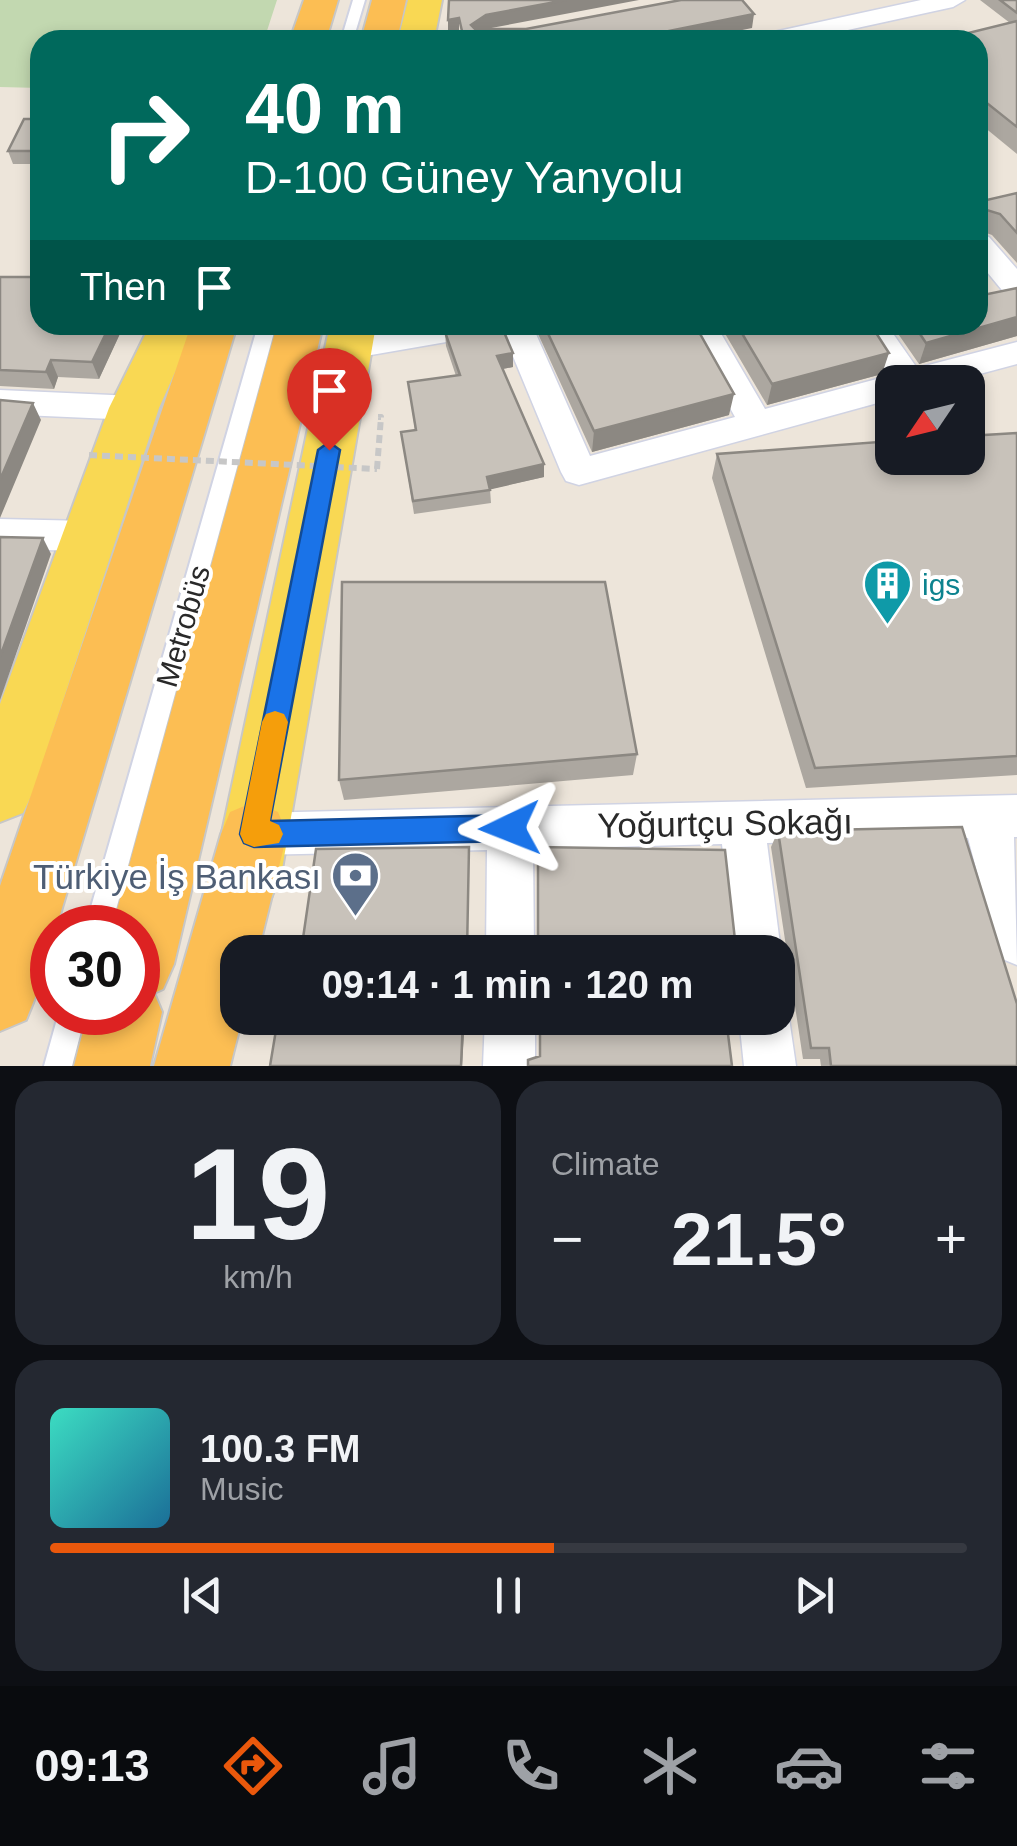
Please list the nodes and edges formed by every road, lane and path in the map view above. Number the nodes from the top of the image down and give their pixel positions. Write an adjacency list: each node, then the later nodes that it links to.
1 (322, 0): 6 (highway)
2 (359, 0): 7 (lane)
3 (389, 0): 8 (highway)
4 (425, 0): 9 (main road)
5 (953, 0): 10 (street)
6 (312, 30)
7 (350, 30)
8 (382, 30)
9 (418, 30)
10 (815, 30)
11 (988, 255): 12 (street)
12 (1017, 288)
13 (168, 335): 26 (main road)
14 (211, 335): 42 (highway)
15 (264, 335): 37 (lane, Metrobüs)
16 (332, 335): 38 (highway)
17 (333, 335): 36 (main road)
18 (520, 335): 28 (street)
19 (706, 335): 28 (street)
20 (878, 335): 22 (street)
21 (1017, 353): 23 (street)
22 (898, 365)
23 (972, 365)
24 (875, 392): 28 (street)
25 (0, 402): 26 (street)
26 (134, 408): 31 (main road)
27 (381, 417): 29 (path, bridge)
28 (756, 424)
29 (88, 455)
30 (0, 534): 31 (street)
31 (89, 536): 32 (main road)
32 (0, 792)
33 (1002, 816): 34 (street, Yoğurtçu Sokağı); 41 (street)
34 (742, 823): 35 (street, Yoğurtçu Sokağı); 40 (street)
35 (510, 828): 36 (street, Yoğurtçu Sokağı); 39 (street)
36 (254, 834): 49 (highway); 50 (main road)
37 (104, 905)
38 (156, 905)
39 (510, 935)
40 (755, 935)
41 (1017, 941)
42 (0, 994)
43 (67, 1035): 47 (lane)
44 (120, 1035): 48 (highway)
45 (510, 1035): 51 (street)
46 (766, 1035): 52 (street)
47 (58, 1066)
48 (112, 1066)
49 (192, 1066)
50 (216, 1066)
51 (510, 1066)
52 (770, 1066)

